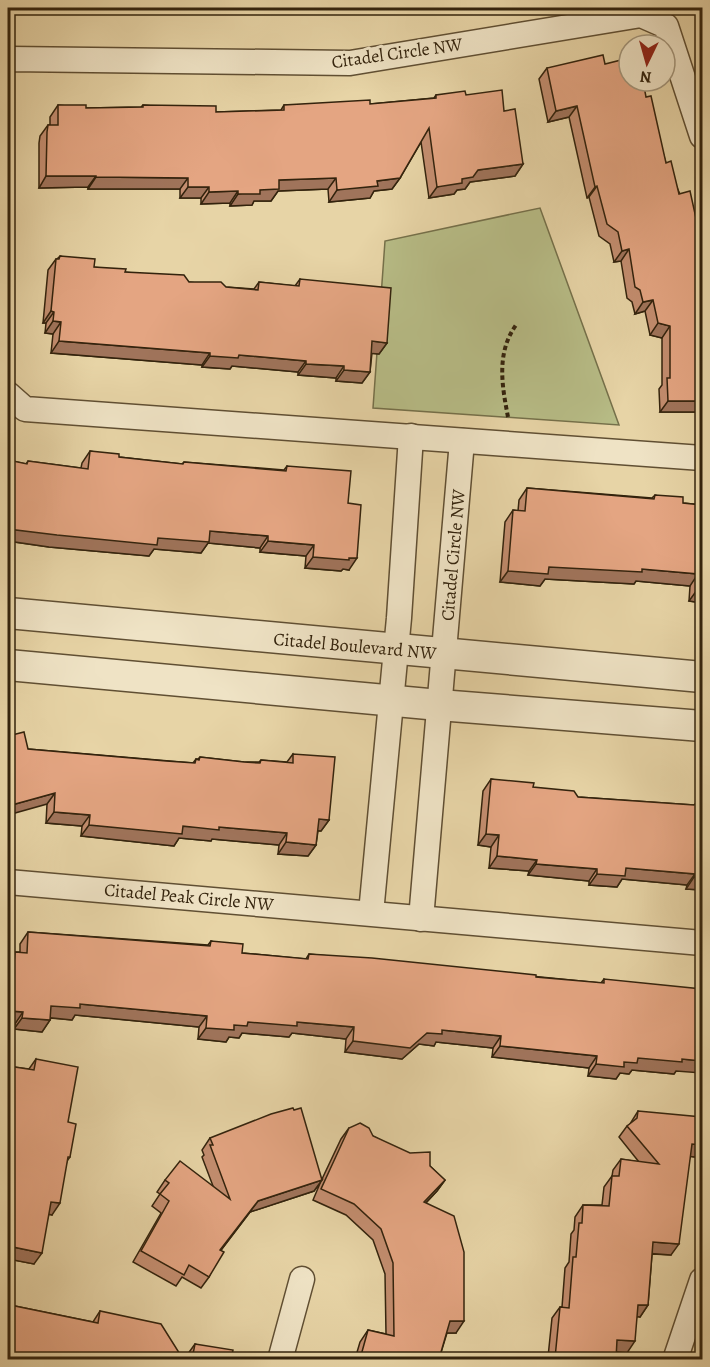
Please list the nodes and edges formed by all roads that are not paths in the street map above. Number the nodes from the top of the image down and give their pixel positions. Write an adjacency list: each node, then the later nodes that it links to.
1 (8, 61): 2 (street, Citadel Circle NW)
2 (702, 136)
3 (8, 394): 4 (street)
4 (411, 436): 5 (street); 8 (street)
5 (462, 441): 6 (street); 9 (street, Citadel Circle NW)
6 (702, 458)
7 (8, 613): 8 (street, Citadel Boulevard NW)
8 (395, 650): 9 (street, Citadel Boulevard NW); 12 (street)
9 (444, 654): 11 (street, Citadel Boulevard NW); 13 (street, Citadel Circle NW)
10 (8, 665): 12 (street)
11 (702, 677)
12 (390, 699): 13 (street); 16 (street)
13 (439, 705): 14 (street); 17 (street)
14 (702, 726)
15 (8, 882): 16 (street, Citadel Peak Circle NW)
16 (371, 913): 17 (street, Citadel Peak Circle NW)
17 (421, 919): 18 (street, Citadel Peak Circle NW)
18 (702, 943)
19 (302, 1280): 21 (street)
20 (702, 1280): 22 (street)
21 (280, 1359)
22 (675, 1359)

